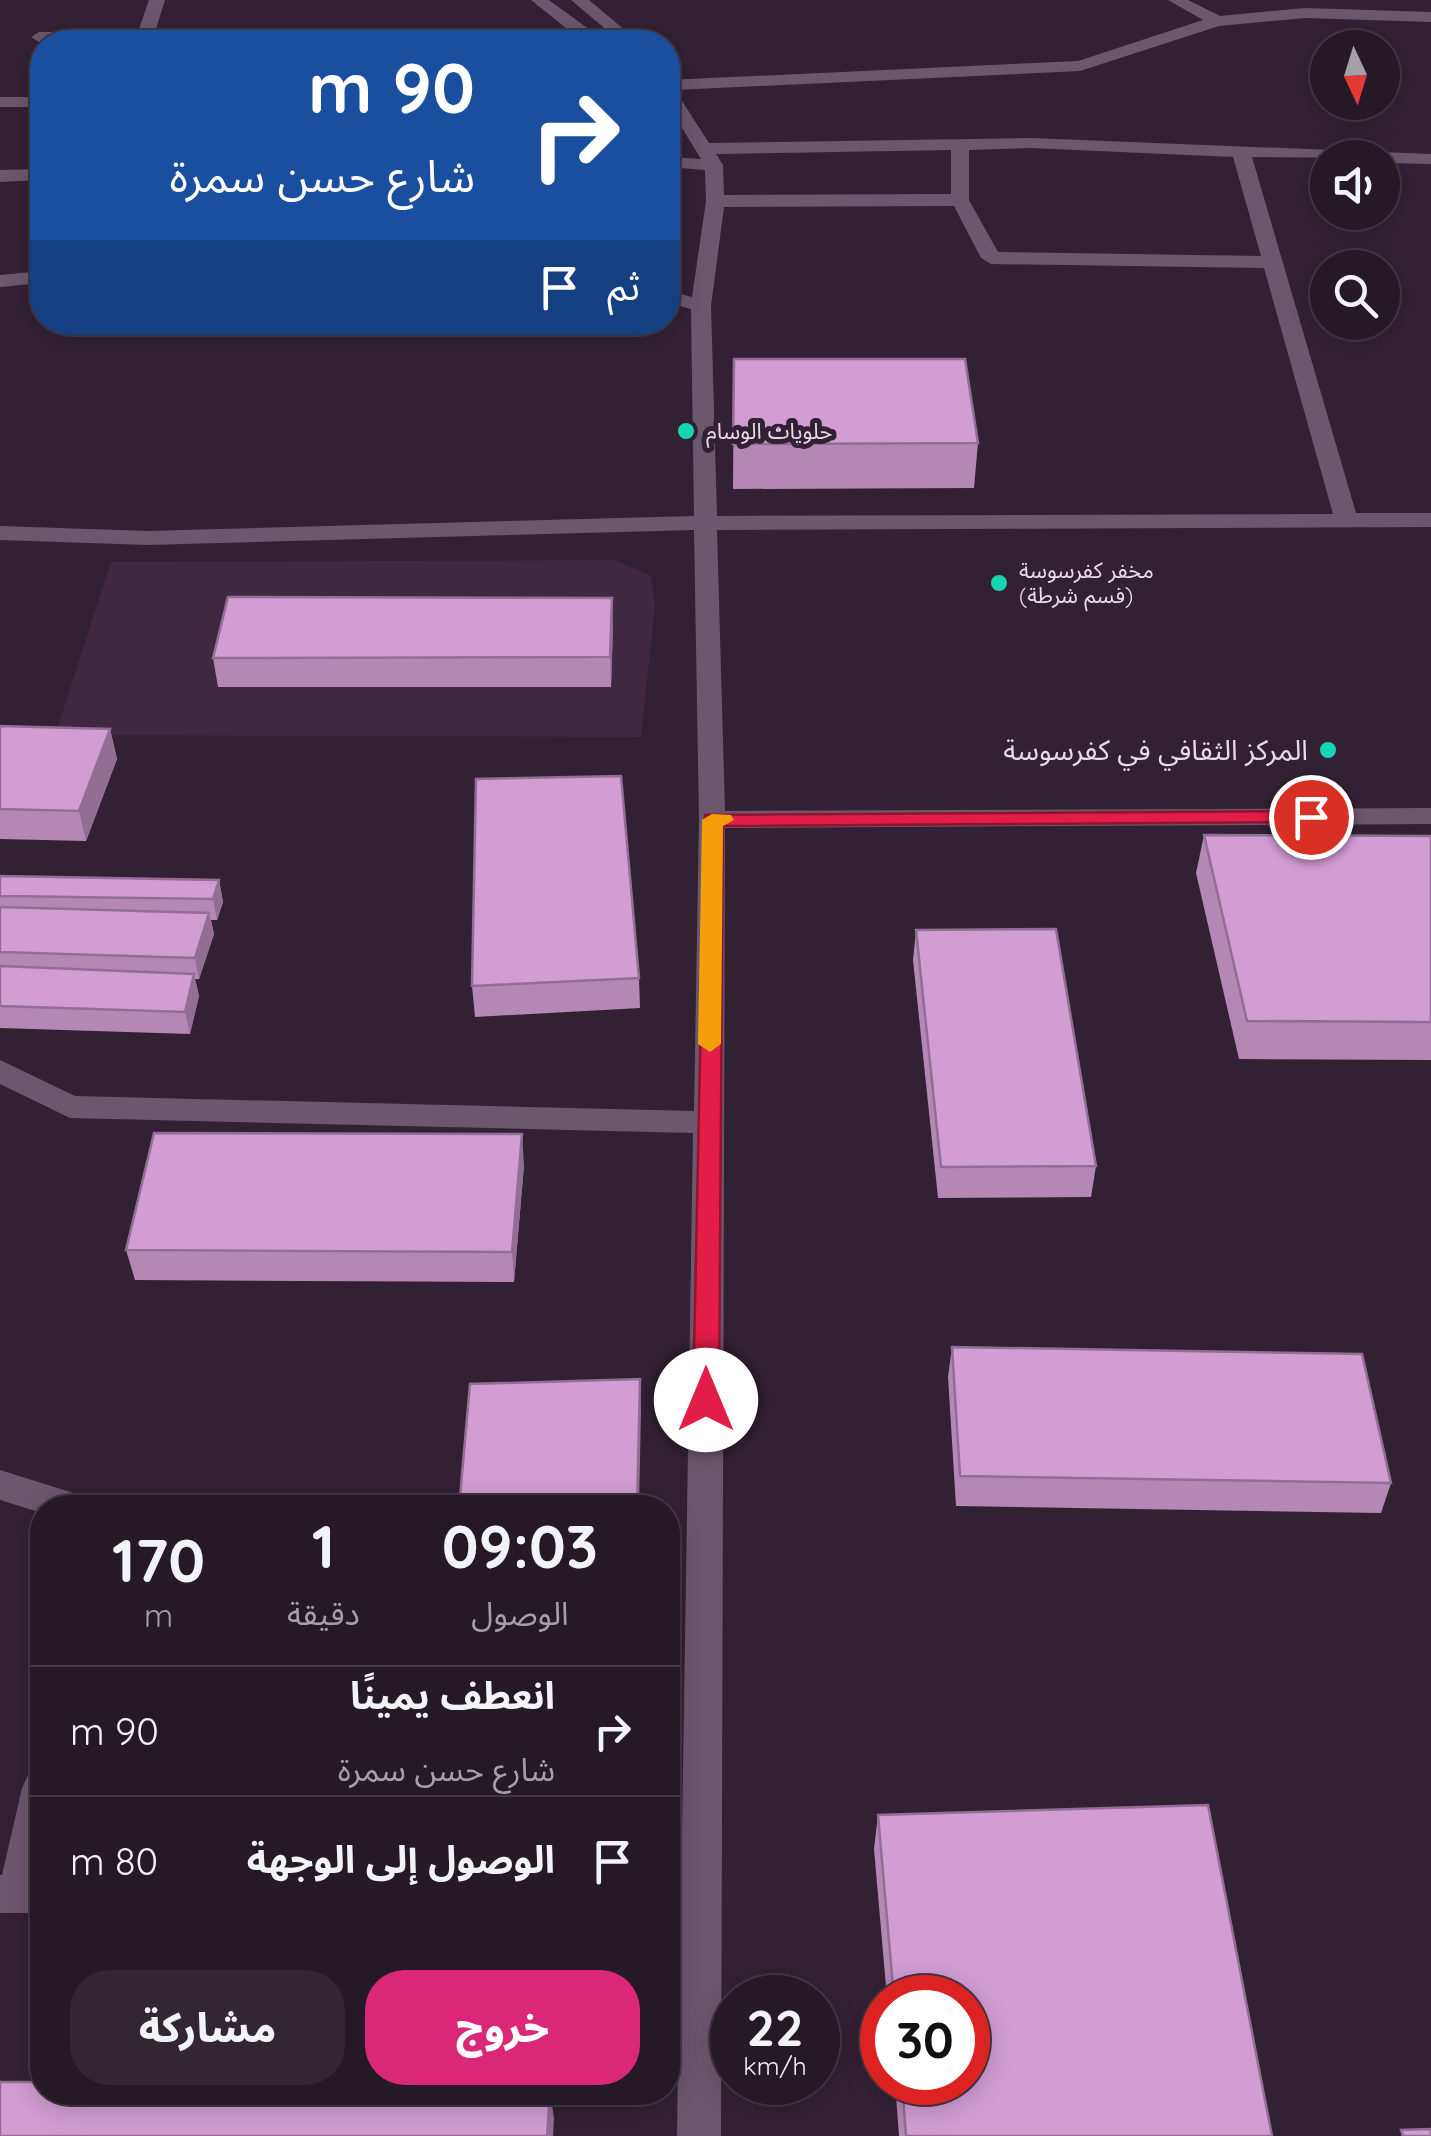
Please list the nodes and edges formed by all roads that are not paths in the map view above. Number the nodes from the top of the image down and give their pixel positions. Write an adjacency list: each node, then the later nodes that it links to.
1 (157, 0): 8 (street)
2 (539, 0): 9 (street)
3 (578, 0): 10 (street)
4 (1176, 0): 7 (street)
5 (1298, 7): 6 (street); 7 (street)
6 (1431, 17)
7 (1216, 20): 11 (street)
8 (147, 30)
9 (579, 30)
10 (616, 30)
11 (680, 88)
12 (0, 102): 13 (street)
13 (30, 102)
14 (680, 109): 17 (street)
15 (960, 147): 16 (street); 17 (street); 22 (street)
16 (1241, 152): 18 (street); 24 (street)
17 (708, 157): 19 (street); 23 (street)
18 (1431, 159)
19 (680, 160)
20 (30, 175): 21 (street)
21 (0, 176)
22 (960, 200): 23 (street); 24 (street)
23 (715, 201): 28 (street)
24 (1269, 262): 29 (street)
25 (30, 279): 26 (street)
26 (0, 280)
27 (680, 300): 28 (street)
28 (701, 306): 31 (street)
29 (1346, 518): 30 (street); 31 (street)
30 (1431, 520)
31 (705, 523): 32 (street); 34 (street)
32 (0, 533)
33 (1431, 816): 34 (street)
34 (712, 820): 36 (street)
35 (0, 1072): 36 (street)
36 (708, 1122): 41 (street)
37 (0, 1485): 38 (street)
38 (32, 1495)
39 (30, 1846): 40 (street)
40 (20, 1894)
41 (685, 1915): 42 (street)
42 (699, 2136)

